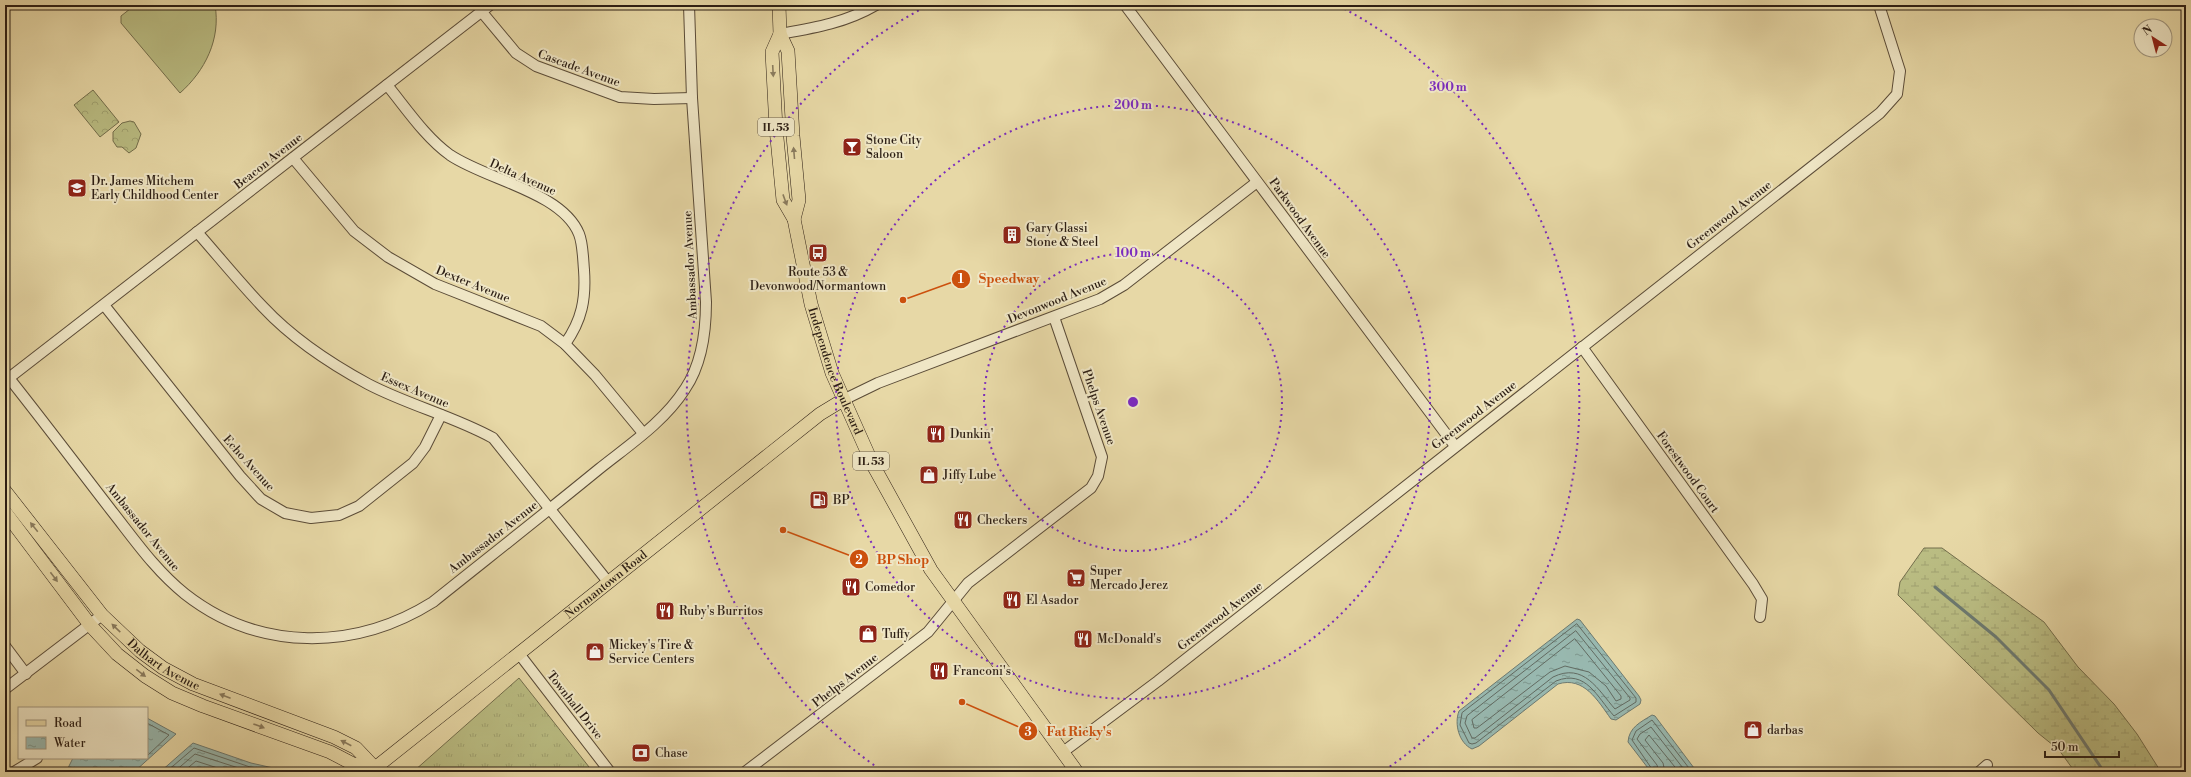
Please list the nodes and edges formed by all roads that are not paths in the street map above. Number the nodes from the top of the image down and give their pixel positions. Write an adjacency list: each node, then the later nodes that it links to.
1 (689, 5): 9 (street, Ambassador Avenue)
2 (779, 5): 7 (main road, Independence Boulevard / IL 53)
3 (876, 5): 7 (street)
4 (1124, 5): 11 (street, Parkwood Avenue)
5 (1879, 5): 16 (street, Greenwood Avenue)
6 (485, 8): 8 (street, Beacon Avenue); 9 (street, Cascade Avenue)
7 (780, 34): 18 (main road, Independence Boulevard / IL 53)
8 (387, 85): 10 (street, Beacon Avenue); 15 (street, Delta Avenue)
9 (692, 98): 20 (street, Ambassador Avenue)
10 (293, 158): 12 (street, Beacon Avenue); 15 (street, Dexter Avenue)
11 (1257, 182): 14 (street, Devonwood Avenue); 21 (street, Parkwood Avenue)
12 (197, 232): 13 (street, Beacon Avenue); 19 (street, Essex Avenue)
13 (104, 305): 17 (street, Beacon Avenue); 19 (street, Echo Avenue)
14 (1054, 317): 18 (street, Devonwood Avenue); 26 (street, Phelps Avenue)
15 (565, 344): 20 (street, Dexter Avenue)
16 (1582, 347): 21 (street, Greenwood Avenue); 28 (street, Forestwood Court)
17 (7, 380): 23 (street, Ambassador Avenue)
18 (843, 400): 25 (main road, Normantown Road); 26 (main road, Independence Boulevard / IL 53)
19 (441, 415): 23 (street, Essex Avenue)
20 (643, 434): 23 (street, Ambassador Avenue)
21 (1456, 446): 34 (street, Greenwood Avenue)
22 (5, 491): 27 (main road, Dalhart Avenue, one-way to 22)
23 (551, 508): 25 (street, Essex Avenue)
24 (5, 512): 29 (main road, Dalhart Avenue, one-way to 29)
25 (610, 583): 31 (main road, Normantown Road)
26 (954, 603): 34 (main road, Independence Boulevard / IL 53); 39 (street, Phelps Avenue)
27 (102, 615): 29 (street); 36 (main road, Dalhart Avenue, one-way to 27)
28 (1760, 617)
29 (90, 625): 32 (street); 36 (main road, Dalhart Avenue, one-way to 36)
30 (5, 646): 32 (street)
31 (520, 654): 36 (main road, Normantown Road); 38 (street, Townhall Drive)
32 (26, 674): 33 (street)
33 (5, 688)
34 (1063, 752): 40 (main road, Independence Boulevard / IL 53)
35 (35, 759): 37 (street)
36 (375, 771)
37 (14, 772)
38 (610, 772)
39 (745, 772)
40 (1077, 772)

